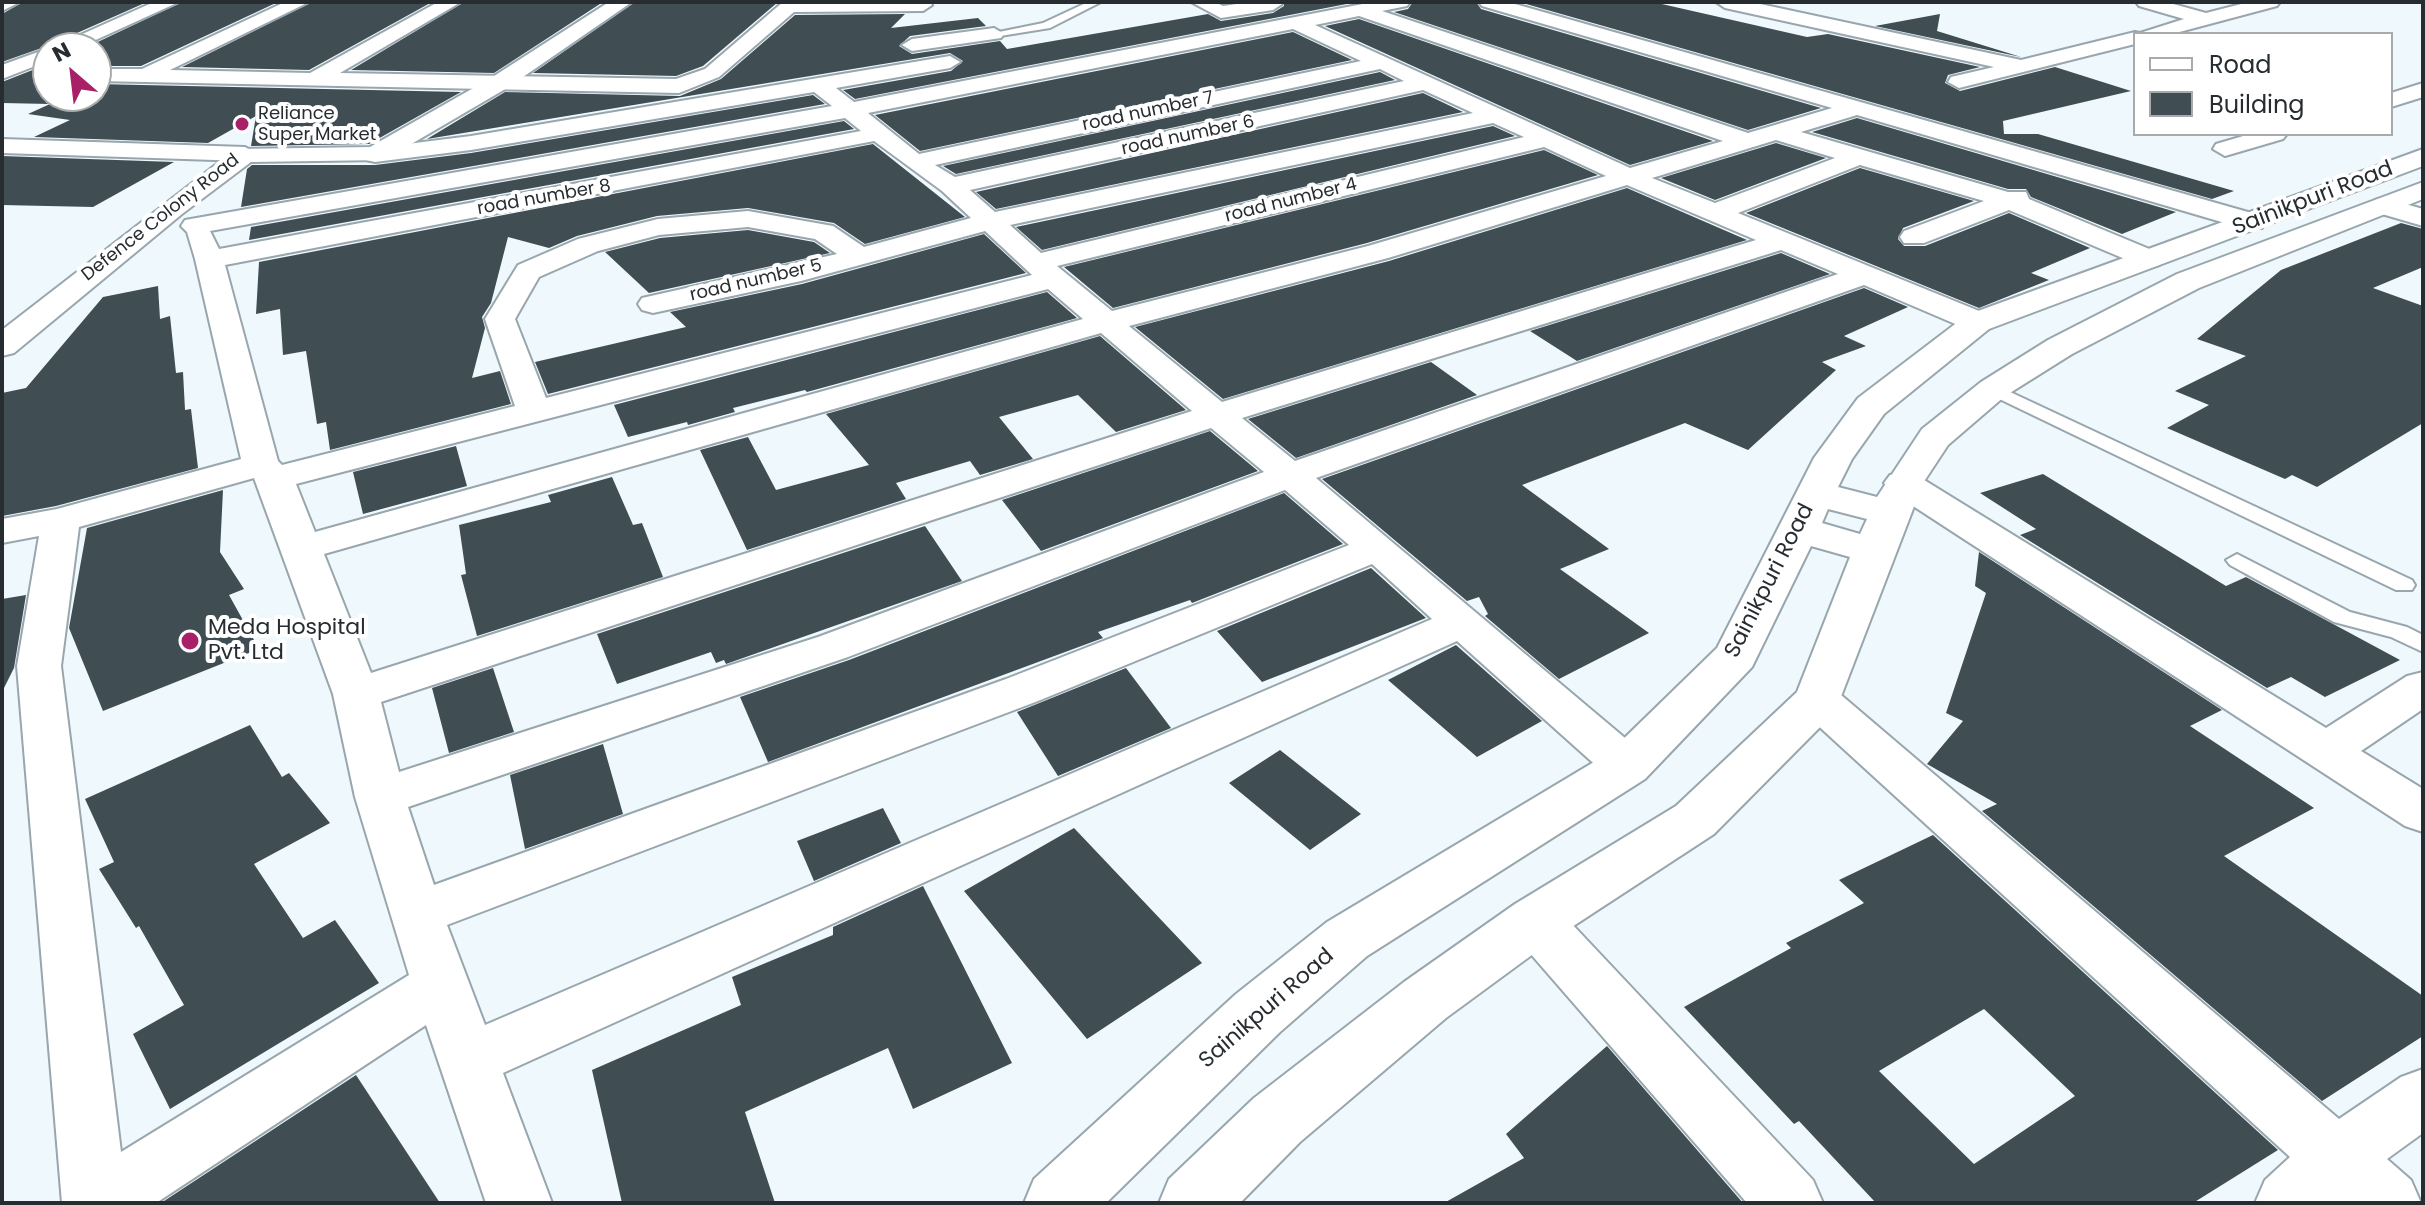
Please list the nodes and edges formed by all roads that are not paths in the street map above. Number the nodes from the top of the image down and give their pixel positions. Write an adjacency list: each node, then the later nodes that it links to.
1 (11, 2): 14 (street)
2 (170, 2): 21 (street)
3 (300, 2): 39 (street)
4 (452, 2): 41 (street)
5 (622, 2): 43 (main road)
6 (1096, 2): 23 (lane)
7 (1200, 2): 17 (street)
8 (1401, 2): 16 (street)
9 (1488, 2): 48 (street)
10 (1725, 2): 29 (street)
11 (2145, 2): 18 (street)
12 (2271, 2): 18 (street)
13 (792, 4): 15 (street); 36 (street)
14 (2, 5)
15 (923, 5)
16 (1360, 10): 17 (street); 55 (street)
17 (1282, 11): 25 (street); 49 (street)
18 (2208, 20): 20 (street); 22 (street)
19 (1915, 23): 29 (street)
20 (2248, 30)
21 (99, 32)
22 (2157, 32)
23 (994, 34): 27 (street)
24 (2133, 38): 32 (street)
25 (1341, 42): 28 (street); 31 (street)
26 (1044, 45): 45 (street)
27 (885, 49)
28 (1295, 52)
29 (1970, 54): 32 (street)
30 (32, 61): 35 (street)
31 (1381, 63): 44 (street); 54 (street, road number 7)
32 (2019, 66): 42 (street)
33 (744, 69): 36 (street)
34 (2402, 71): 40 (street)
35 (2, 73): 37 (street)
36 (712, 73): 43 (street)
37 (32, 74)
38 (112, 75): 39 (street)
39 (143, 75): 41 (street)
40 (2423, 77)
41 (314, 79): 43 (street)
42 (1959, 82)
43 (499, 83): 60 (main road)
44 (1425, 83): 50 (street); 67 (street, road number 6)
45 (819, 85): 49 (street); 60 (street)
46 (2423, 90): 47 (street)
47 (2393, 99)
48 (1854, 109): 51 (street); 65 (street)
49 (850, 110): 54 (street); 73 (street)
50 (1493, 116): 53 (street); 71 (street, road number 5)
51 (1774, 123): 55 (street); 61 (street)
52 (2268, 136): 58 (street)
53 (1547, 139): 64 (street); 78 (street, road number 4)
54 (901, 141): 67 (street); 73 (street, road number 8)
55 (1748, 141): 66 (street)
56 (2, 146): 57 (street, Defence Colony Road)
57 (36, 146): 59 (street, Defence Colony Road); 63 (street)
58 (2225, 149)
59 (245, 154): 60 (main road); 73 (main road, Defence Colony Road)
60 (375, 155)
61 (1860, 156): 68 (street); 70 (street)
62 (2423, 157): 72 (main road, Sainikpuri Road)
63 (2, 163)
64 (1602, 165): 66 (street); 81 (street)
65 (2076, 171): 68 (street); 72 (street)
66 (1629, 177): 70 (street); 81 (street)
67 (951, 186): 71 (street)
68 (2010, 201): 74 (street); 77 (street)
69 (2410, 205): 84 (main road, Sainikpuri Road)
70 (1712, 213): 75 (street)
71 (992, 221): 76 (street, road number 5); 78 (street)
72 (2252, 222): 77 (main road, Sainikpuri Road)
73 (192, 231): 83 (main road, Defence Colony Road); 87 (street)
74 (1914, 237)
75 (1781, 241): 79 (street); 86 (street)
76 (859, 256): 80 (street, road number 5); 85 (street, road number 5)
77 (2149, 259): 82 (main road, Sainikpuri Road)
78 (1045, 271): 81 (street); 85 (street, road number 4)
79 (1864, 275): 82 (street); 88 (street)
80 (653, 304)
81 (1096, 312): 86 (street); 93 (street)
82 (1978, 322): 89 (main road, Sainikpuri Road)
83 (2, 346)
84 (1993, 389): 90 (main road, Sainikpuri Road); 96 (lane)
85 (534, 411): 87 (street, road number 4)
86 (1215, 415): 88 (street); 100 (street)
87 (268, 471): 91 (street, road number 4); 93 (street)
88 (1291, 475): 94 (street); 104 (street)
89 (1807, 511): 90 (main road); 103 (main road, Sainikpuri Road)
90 (1889, 516): 101 (main road, Sainikpuri Road); 102 (street)
91 (61, 520): 92 (street, road number 4); 112 (street)
92 (2, 531)
93 (302, 548): 100 (street)
94 (1377, 548): 97 (street); 106 (street)
95 (2237, 560): 98 (lane)
96 (2404, 585)
97 (1463, 622): 103 (street); 109 (street)
98 (2423, 645)
99 (2423, 687): 102 (street)
100 (356, 694): 104 (street)
101 (1818, 700): 107 (main road, Sainikpuri Road); 111 (street)
102 (2326, 751): 105 (street)
103 (1627, 766): 114 (main road, Sainikpuri Road)
104 (380, 797): 106 (street)
105 (2423, 813)
106 (416, 914): 108 (street)
107 (1535, 921): 115 (main road, Sainikpuri Road); 116 (street)
108 (442, 984): 109 (street); 112 (street)
109 (468, 1060): 113 (street)
110 (2423, 1097): 111 (street)
111 (2336, 1158): 117 (street); 118 (street)
112 (97, 1203)
113 (519, 1203)
114 (1058, 1203)
115 (1193, 1203)
116 (1790, 1203)
117 (2288, 1203)
118 (2388, 1203)

